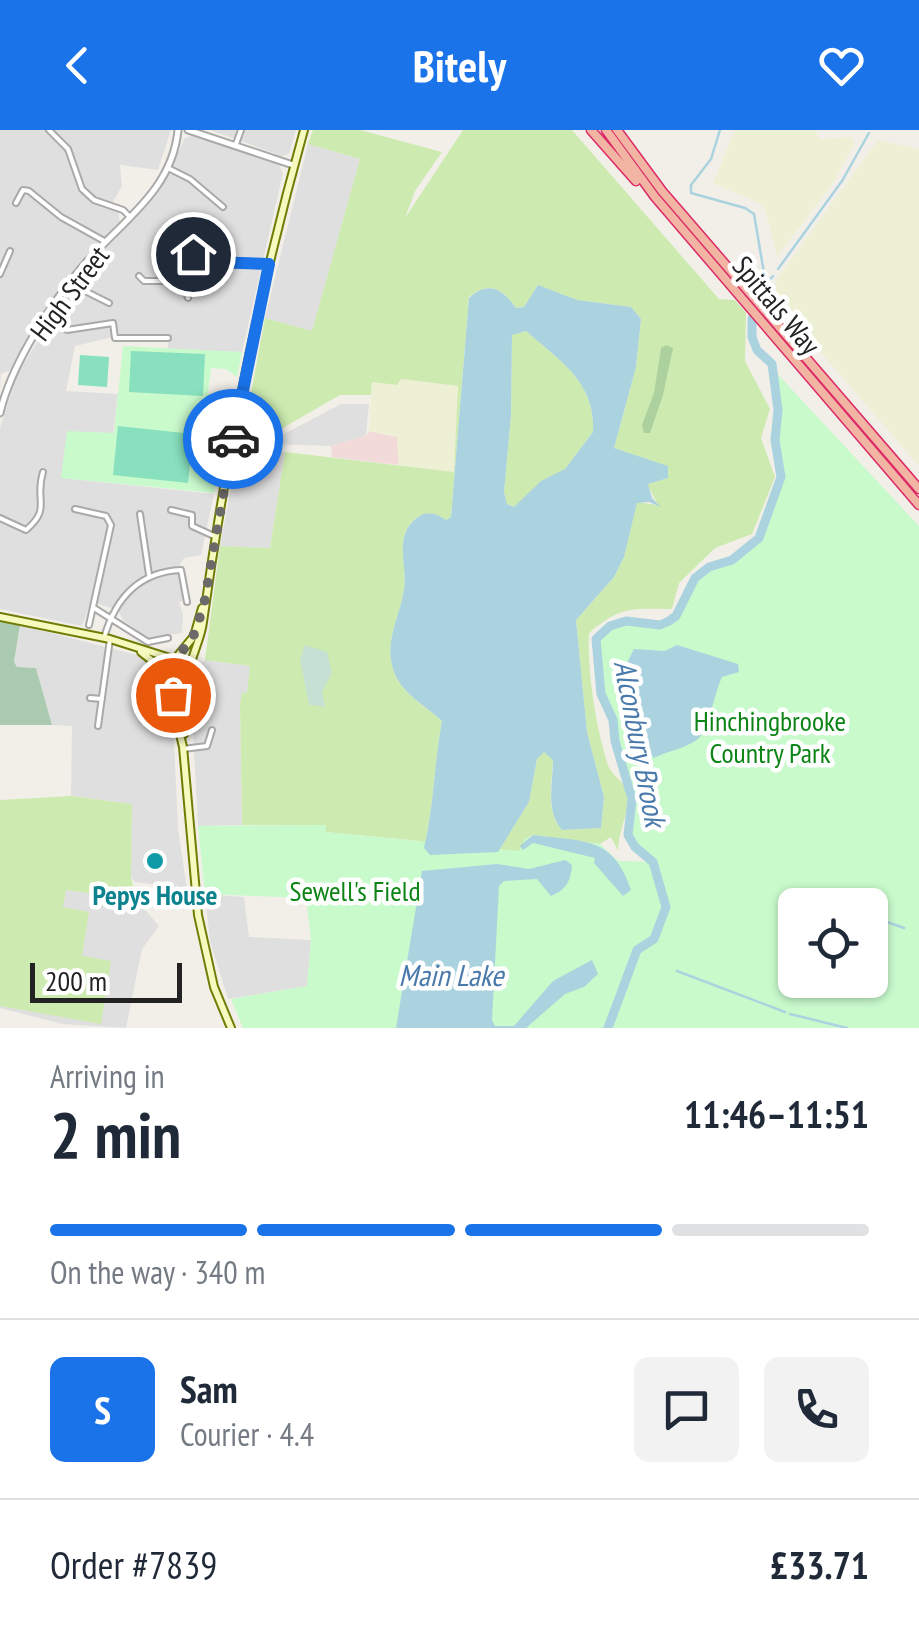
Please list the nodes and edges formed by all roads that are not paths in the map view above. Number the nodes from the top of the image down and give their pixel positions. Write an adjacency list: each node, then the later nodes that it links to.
1 (49, 130): 15 (street)
2 (178, 130): 11 (street, High Street)
3 (188, 130): 9 (street)
4 (241, 130): 9 (street)
5 (304, 130): 10 (main road)
6 (591, 130): 14 (highway)
7 (606, 130): 14 (highway, Spittals Way)
8 (621, 130): 25 (highway, Spittals Way)
9 (236, 144): 10 (street)
10 (293, 165): 20 (main road)
11 (168, 168): 13 (street); 15 (street, High Street)
12 (16, 203): 16 (street)
13 (223, 208)
14 (671, 216): 25 (highway, Spittals Way)
15 (131, 218): 16 (street, High Street)
16 (106, 242): 24 (street, High Street)
17 (180, 242): 19 (street)
18 (10, 251): 21 (street)
19 (193, 254): 20 (street); 23 (street)
20 (269, 264): 41 (main road)
21 (0, 274)
22 (138, 276): 23 (street)
23 (182, 281): 26 (street)
24 (69, 283): 27 (street); 28 (street, High Street)
25 (738, 286): 29 (highway, Spittals Way)
26 (188, 298)
27 (108, 303)
28 (46, 320): 30 (street); 32 (street, High Street)
29 (768, 321): 35 (highway, Spittals Way); 36 (highway, Spittals Way)
30 (168, 338)
31 (0, 377): 32 (street)
32 (10, 380): 33 (street, High Street)
33 (0, 413)
34 (42, 472): 40 (street)
35 (919, 489)
36 (919, 504)
37 (74, 509): 45 (street)
38 (171, 510): 41 (street)
39 (140, 514): 42 (street)
40 (0, 518)
41 (214, 536): 44 (main road)
42 (149, 575): 43 (street); 46 (street)
43 (187, 602)
44 (204, 605): 52 (main road); 54 (main road)
45 (93, 608): 46 (street); 48 (street)
46 (110, 616): 49 (street); 50 (street)
47 (0, 617): 50 (main road)
48 (89, 625)
49 (168, 638)
50 (107, 639): 51 (main road); 58 (street)
51 (136, 648): 52 (main road); 53 (main road)
52 (174, 658): 53 (main road); 54 (main road)
53 (165, 671): 56 (main road)
54 (190, 673): 55 (main road)
55 (188, 686): 56 (main road); 61 (main road)
56 (170, 688): 61 (main road)
57 (90, 698): 58 (street)
58 (102, 699): 59 (street)
59 (98, 726)
60 (212, 730): 61 (street)
61 (183, 748): 62 (main road)
62 (231, 1028)

